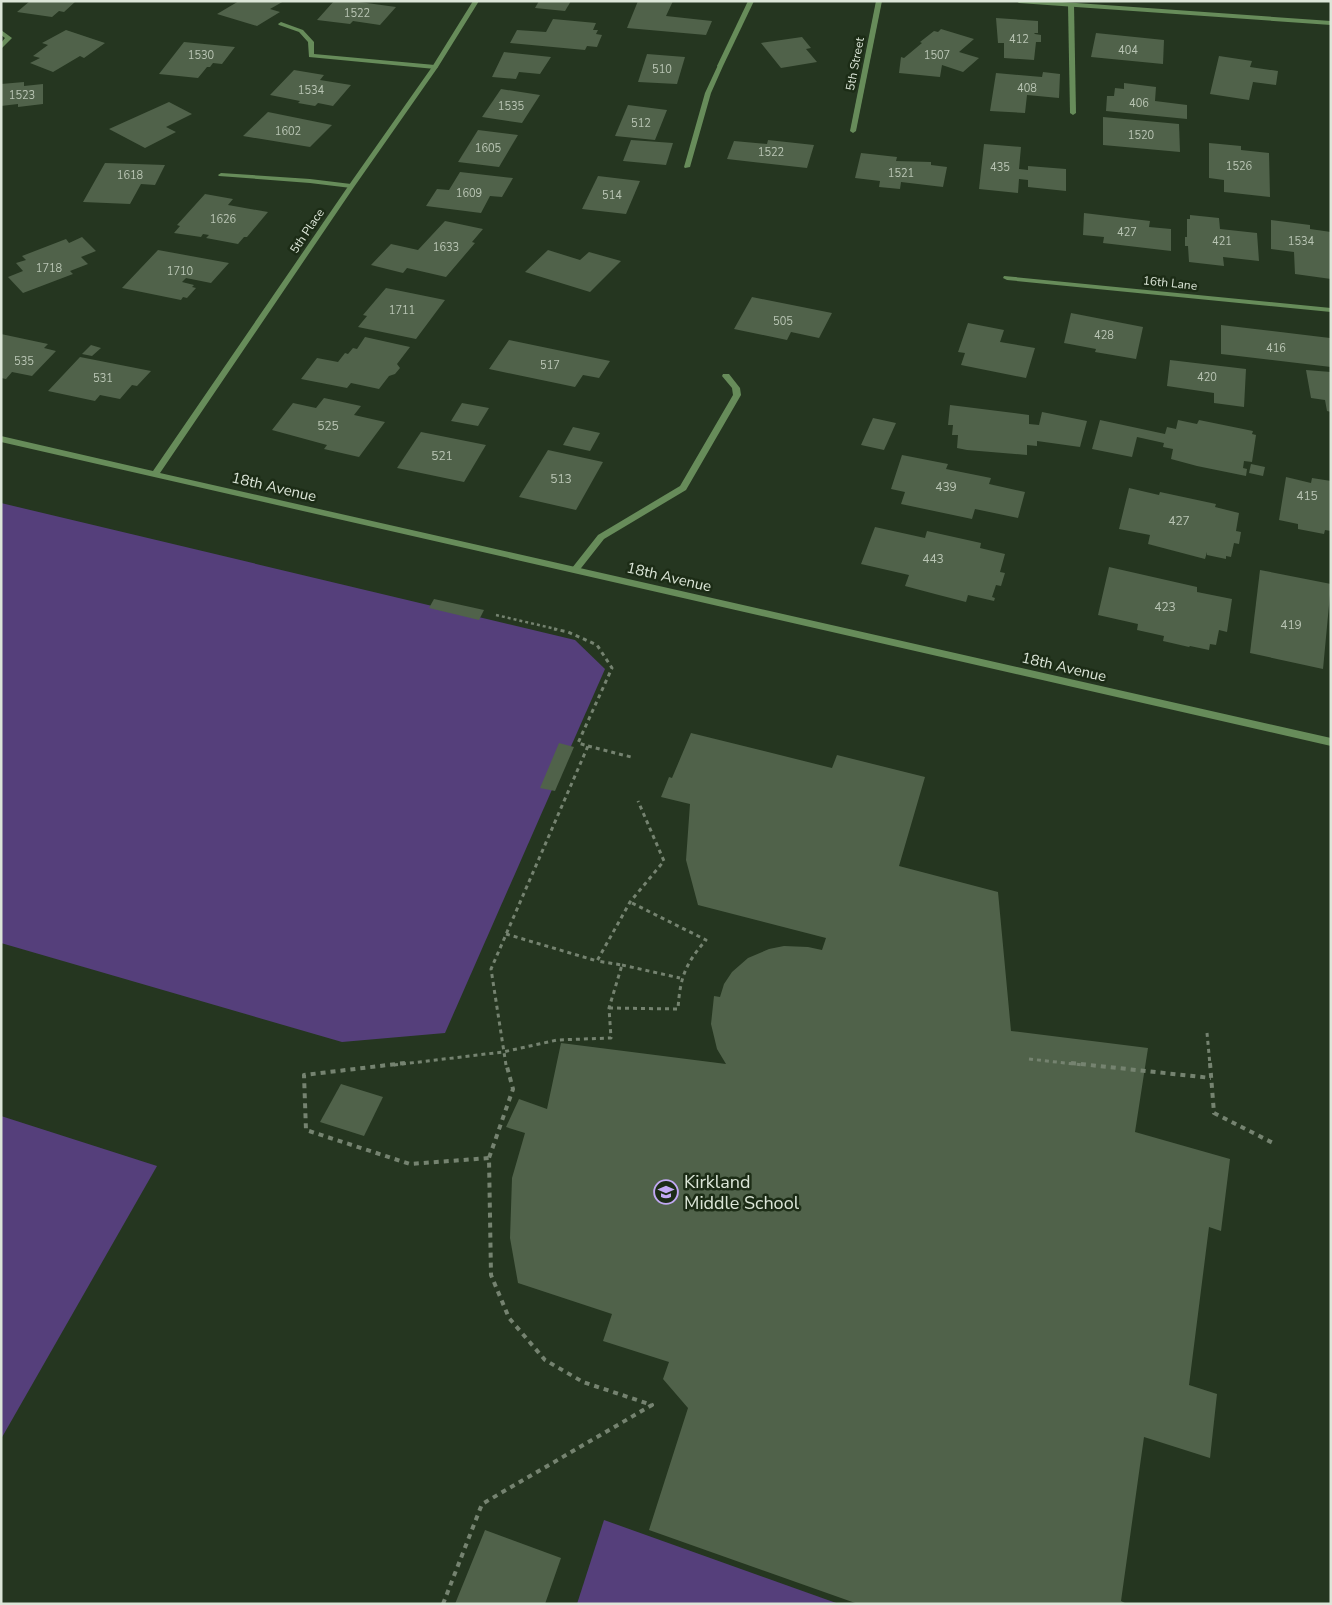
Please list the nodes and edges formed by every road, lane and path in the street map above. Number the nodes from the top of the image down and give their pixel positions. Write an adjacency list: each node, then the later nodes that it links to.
1 (476, 1): 11 (street, 5th Place)
2 (751, 1): 14 (street)
3 (878, 1): 13 (street, 5th Street)
4 (1019, 1): 6 (street)
5 (1092, 4): 6 (street); 7 (street)
6 (1071, 5): 12 (street)
7 (1331, 23)
8 (281, 24): 11 (street)
9 (1, 32): 10 (street)
10 (1, 47)
11 (435, 67): 16 (street, 5th Place)
12 (1072, 113)
13 (854, 130)
14 (687, 167)
15 (221, 175): 16 (street)
16 (351, 186): 21 (street, 5th Place)
17 (1007, 278): 18 (street, 16th Lane)
18 (1331, 310)
19 (726, 376): 22 (street)
20 (1, 439): 21 (street, 18th Avenue)
21 (156, 474): 22 (street, 18th Avenue)
22 (575, 570): 24 (street, 18th Avenue)
23 (496, 615): 25 (path)
24 (1331, 742)
25 (588, 746): 26 (path); 29 (path)
26 (630, 757)
27 (638, 801): 28 (path)
28 (630, 902): 30 (path); 32 (path)
29 (506, 934): 30 (path); 35 (path)
30 (597, 961): 31 (path)
31 (622, 965): 32 (path); 33 (path)
32 (680, 978): 33 (path)
33 (609, 1008): 35 (path)
34 (1207, 1033): 37 (path)
35 (503, 1052): 39 (path); 39 (path)
36 (1030, 1059): 37 (path)
37 (1211, 1078): 38 (path)
38 (1274, 1144)
39 (489, 1158): 40 (path)
40 (443, 1604)

